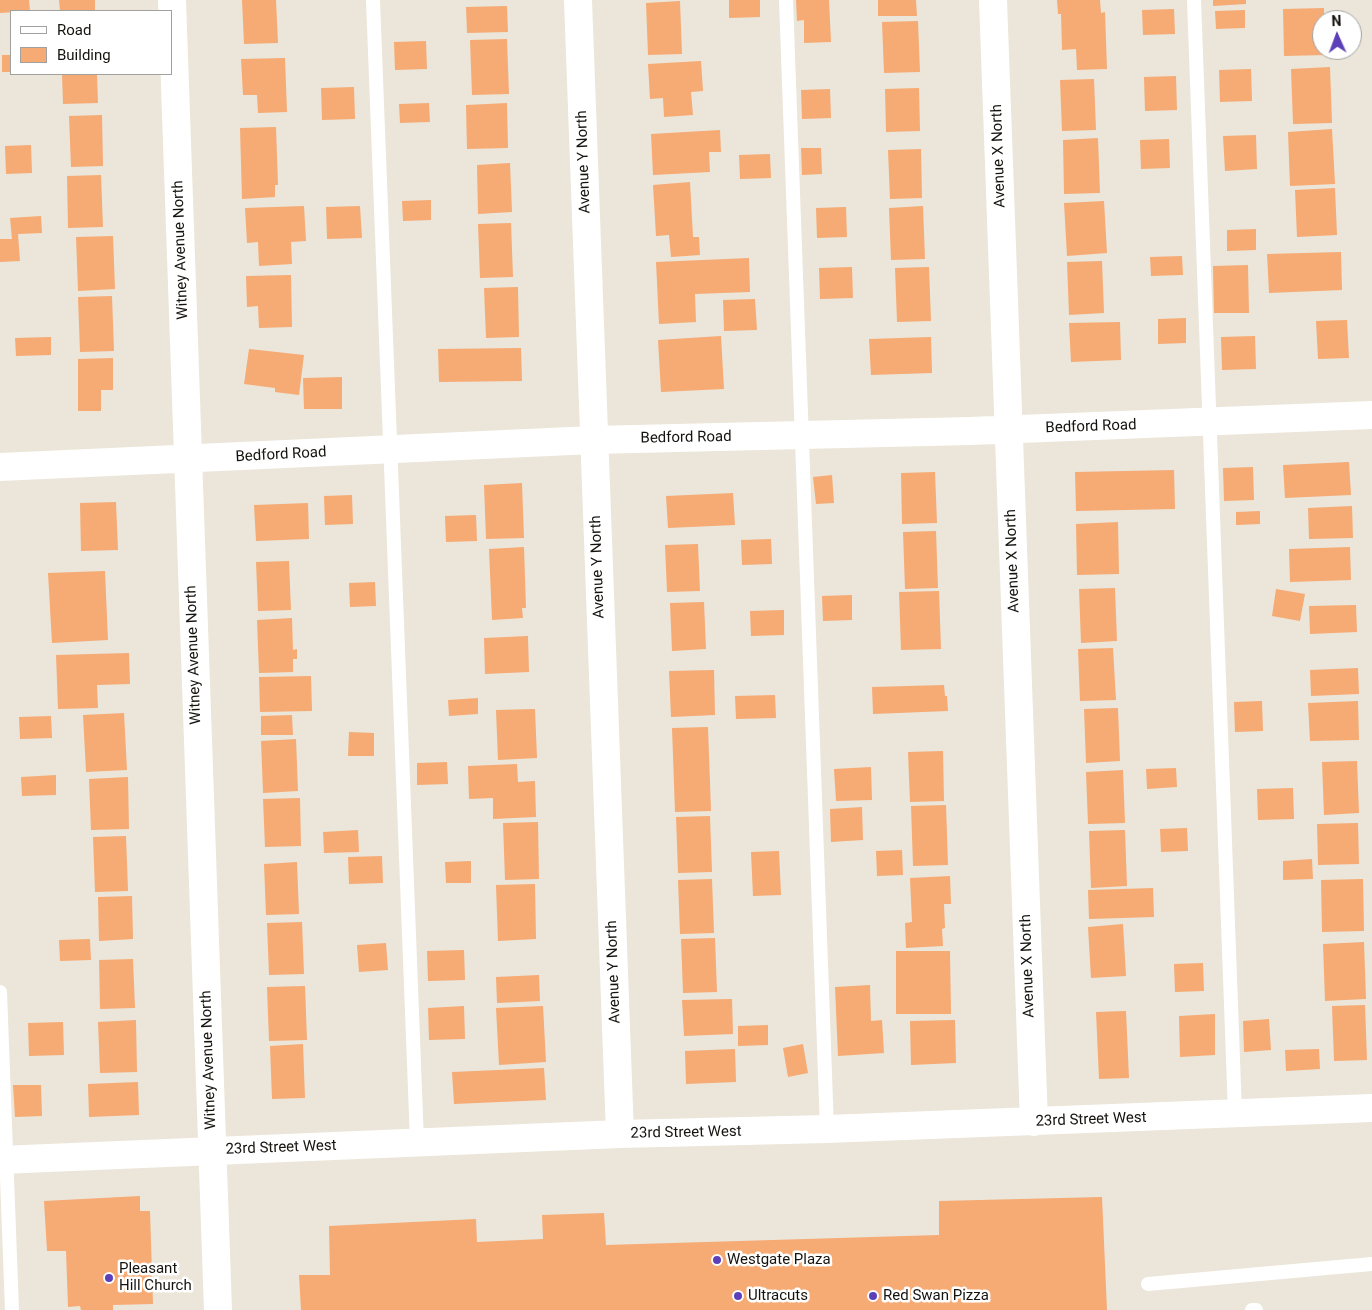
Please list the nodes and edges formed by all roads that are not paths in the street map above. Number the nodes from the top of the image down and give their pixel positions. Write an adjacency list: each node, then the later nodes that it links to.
1 (172, 0): 13 (street, Witney Avenue North)
2 (373, 0): 12 (lane)
3 (578, 0): 11 (street, Avenue Y North)
4 (786, 0): 10 (lane)
5 (993, 0): 9 (street, Avenue X North)
6 (1194, 0): 8 (lane)
7 (1372, 415): 8 (street, Bedford Road)
8 (1210, 422): 9 (street, Bedford Road); 17 (lane)
9 (1008, 430): 10 (street, Bedford Road); 18 (street, Avenue X North)
10 (802, 435): 11 (street, Bedford Road); 19 (lane)
11 (593, 440): 12 (street, Bedford Road); 20 (street, Avenue Y North)
12 (390, 450): 13 (street, Bedford Road); 21 (lane)
13 (187, 458): 14 (street, Bedford Road); 22 (street, Witney Avenue North)
14 (0, 467)
15 (0, 992): 23 (lane)
16 (1372, 1108): 17 (street, 23rd Street West)
17 (1235, 1114): 18 (street, 23rd Street West)
18 (1034, 1122): 19 (street, 23rd Street West)
19 (828, 1129): 20 (street, 23rd Street West)
20 (620, 1134): 21 (street, 23rd Street West)
21 (417, 1142): 22 (street, 23rd Street West)
22 (212, 1151): 23 (street, 23rd Street West); 27 (street, Witney Avenue North)
23 (3, 1160): 26 (lane)
24 (1372, 1264): 25 (lane)
25 (1148, 1284)
26 (12, 1310)
27 (218, 1310)
28 (1252, 1310): 29 (lane)
29 (1256, 1310)

